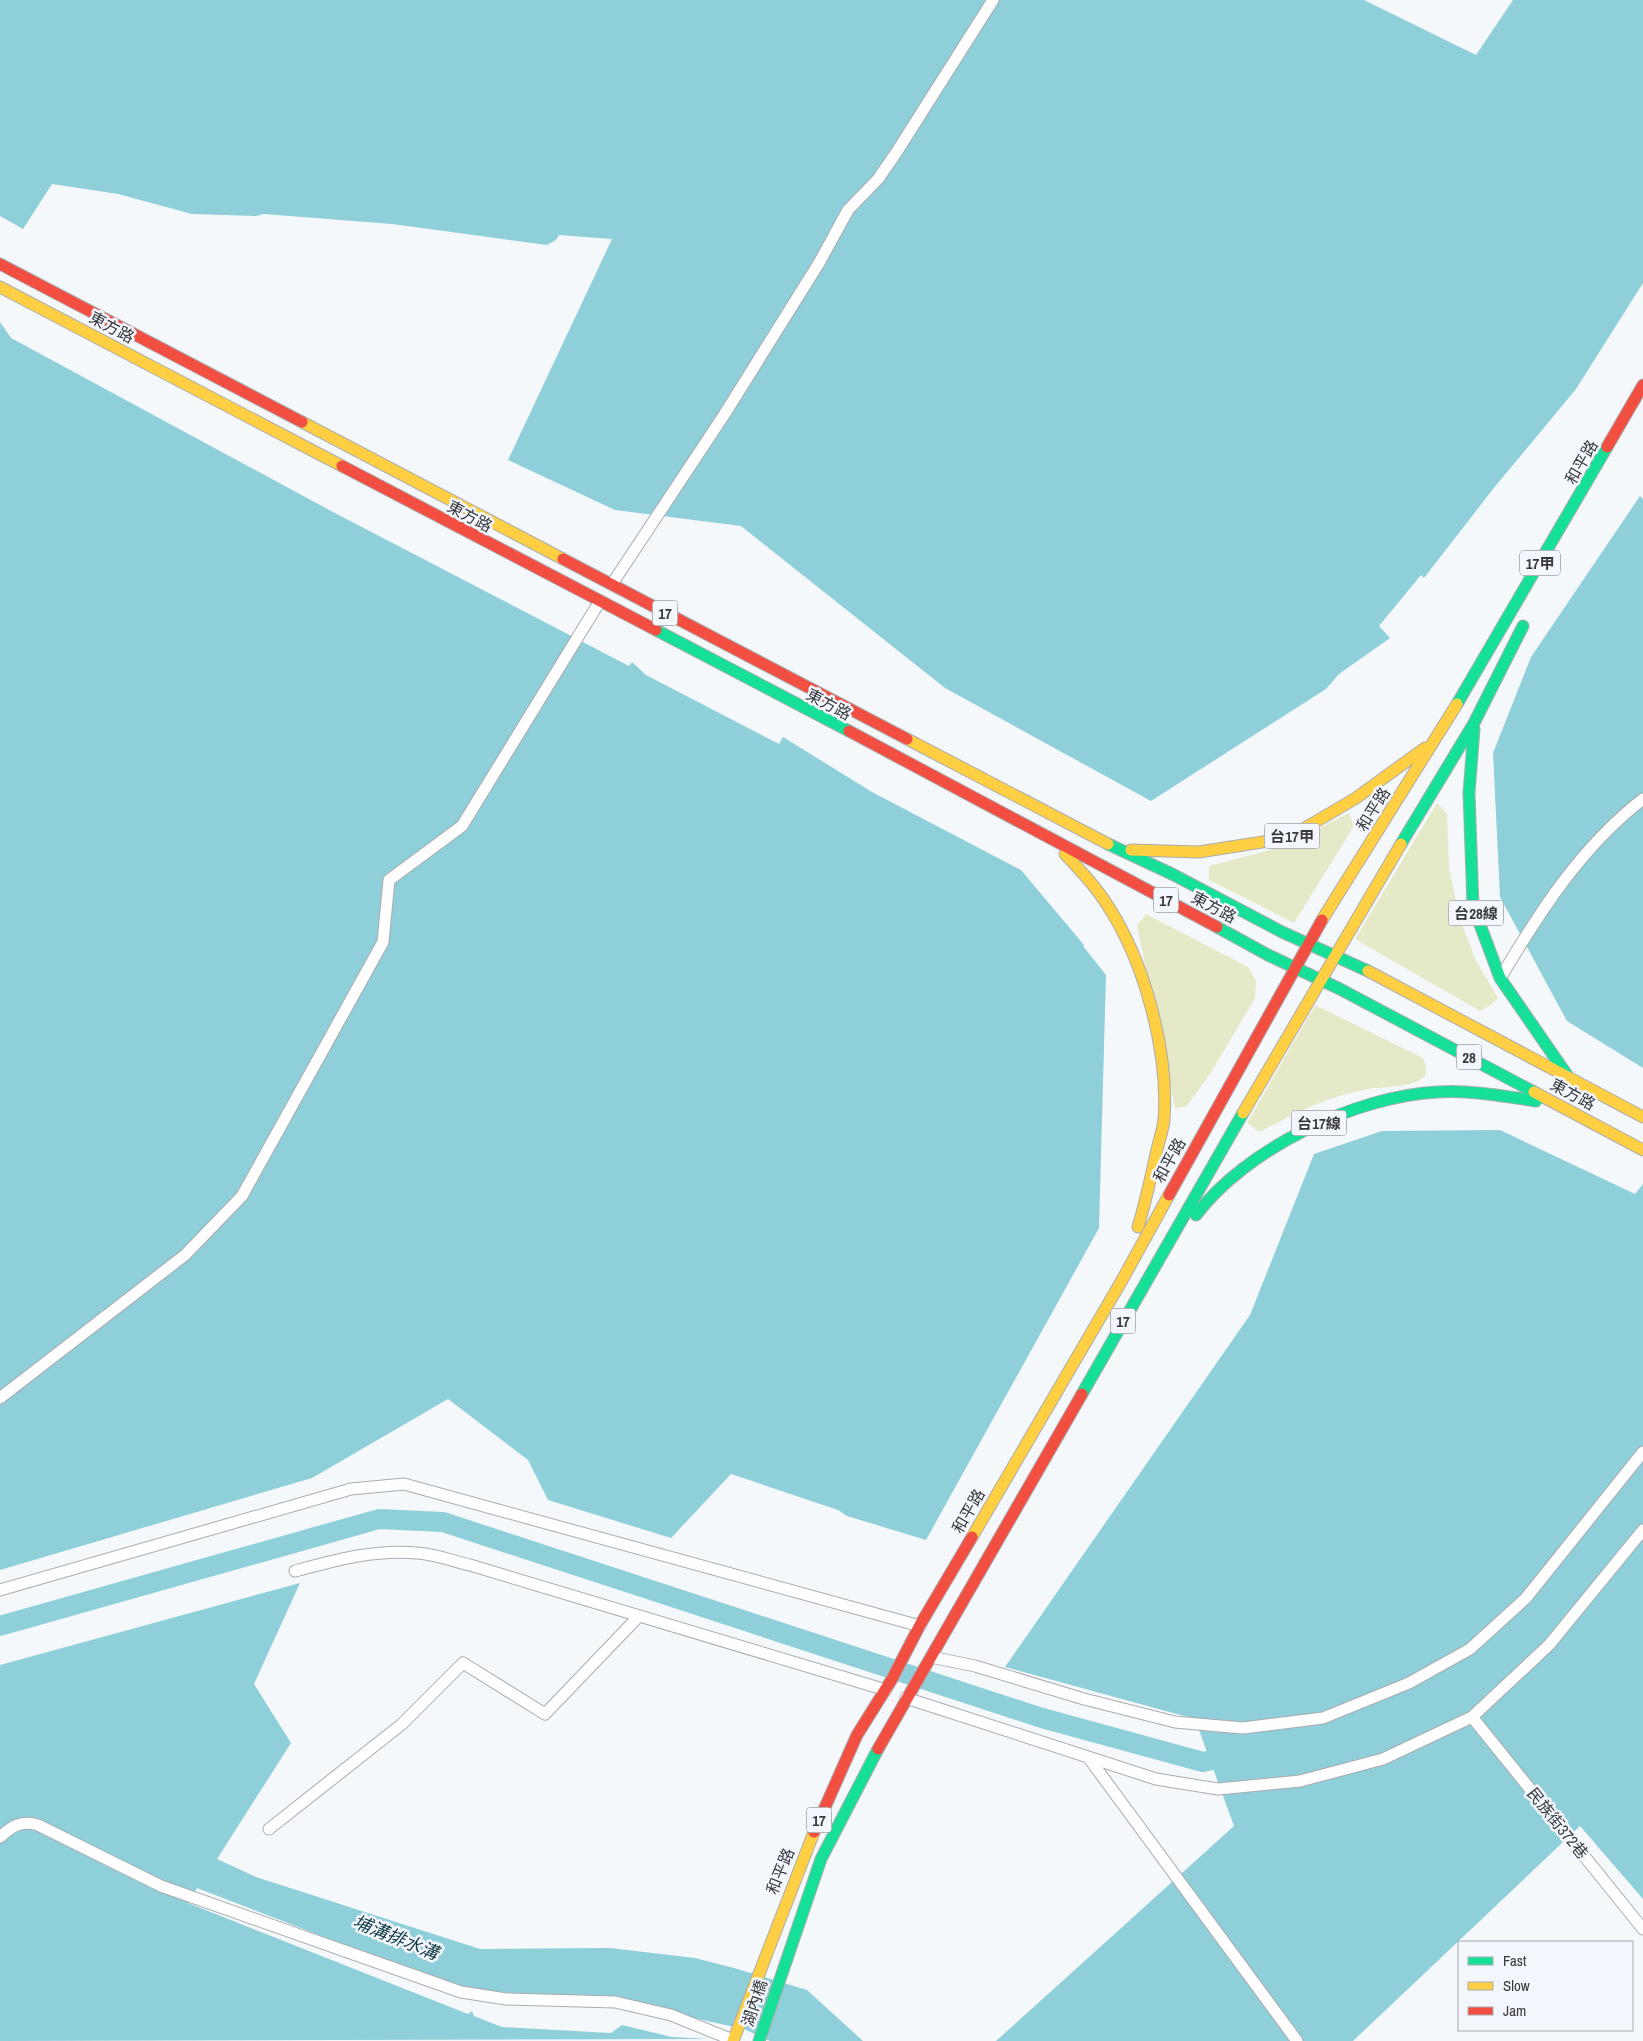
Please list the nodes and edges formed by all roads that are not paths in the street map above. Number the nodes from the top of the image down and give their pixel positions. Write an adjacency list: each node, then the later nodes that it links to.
1 (993, 0): 5 (lane)
2 (0, 264): 5 (main road, 東方路 / 17)
3 (0, 287): 6 (main road, 東方路 / 17)
4 (1643, 386): 9 (main road, 和平路 / 17甲)
5 (611, 585): 6 (lane); 12 (main road, 東方路 / 17)
6 (599, 602): 11 (main road, 東方路 / 17); 24 (lane)
7 (1529, 614): 8 (main road, 和平路)
8 (1474, 723): 14 (main road, 和平路); 16 (main road, 台28線)
9 (1436, 740): 12 (main road, 台17甲); 13 (main road, 和平路 / 17甲)
10 (1643, 799): 16 (lane)
11 (1037, 830): 15 (main road, 東方路 / 17); 22 (main road)
12 (1120, 850): 13 (main road, 東方路 / 17)
13 (1308, 943): 14 (main road, 東方路 / 17); 15 (main road, 和平路 / 17甲)
14 (1334, 955): 17 (main road, 和平路 / 17); 18 (main road, 東方路 / 28)
15 (1294, 968): 17 (main road, 東方路 / 28); 22 (main road, 和平路 / 17)
16 (1500, 978): 18 (main road, 台28線)
17 (1320, 980): 19 (main road, 東方路 / 28); 23 (main road, 和平路 / 17)
18 (1570, 1079): 20 (main road, 東方路 / 28)
19 (1565, 1108): 21 (main road, 東方路 / 28); 23 (main road, 台17線)
20 (1643, 1117)
21 (1643, 1150)
22 (1121, 1282): 30 (main road, 和平路 / 17)
23 (1139, 1292): 31 (main road, 和平路 / 17)
24 (0, 1398)
25 (1643, 1452): 31 (lane)
26 (1643, 1530): 34 (lane)
27 (295, 1570): 29 (lane)
28 (0, 1590): 30 (lane)
29 (639, 1616): 32 (lane); 36 (lane)
30 (920, 1625): 31 (lane); 32 (main road, 和平路 / 17)
31 (930, 1660): 33 (main road, 和平路 / 17)
32 (886, 1690): 33 (lane); 39 (main road, 和平路 / 17)
33 (909, 1695): 35 (lane); 40 (main road, 和平路 / 17)
34 (1472, 1718): 35 (lane); 38 (lane, 民族街372巷)
35 (1088, 1757): 43 (lane)
36 (268, 1829)
37 (0, 1837): 41 (lane)
38 (1643, 1929)
39 (759, 1968): 41 (main road, 湖內橋 / 17)
40 (780, 1974): 42 (main road, 湖內橋 / 17)
41 (734, 2037)
42 (759, 2041)
43 (1297, 2041)

